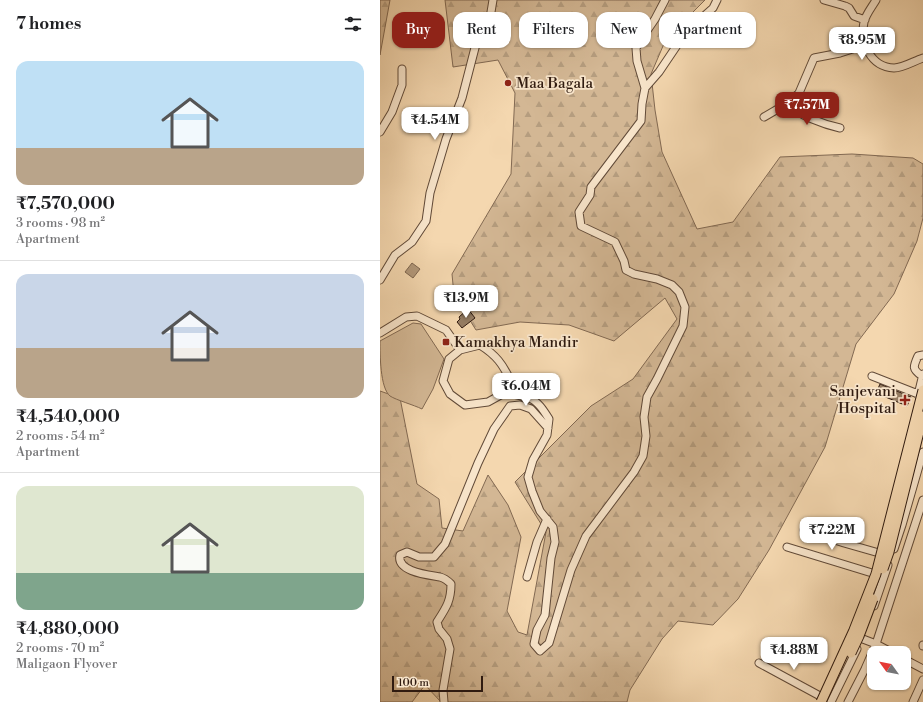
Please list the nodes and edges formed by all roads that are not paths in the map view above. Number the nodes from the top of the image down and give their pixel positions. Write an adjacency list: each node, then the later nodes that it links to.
1 (493, 0): 15 (street)
2 (665, 0): 10 (street)
3 (716, 0): 10 (street)
4 (824, 0): 6 (street)
5 (876, 0): 6 (street)
6 (865, 20): 7 (street)
7 (865, 45): 8 (street); 11 (street)
8 (923, 58)
9 (402, 70): 14 (street)
10 (645, 88): 27 (street)
11 (788, 103): 12 (street); 13 (street)
12 (764, 117)
13 (840, 128)
14 (380, 132)
15 (380, 280)
16 (380, 334): 17 (street)
17 (460, 350): 21 (street); 21 (street)
18 (923, 355): 19 (street)
19 (923, 375): 22 (street)
20 (872, 376): 22 (street)
21 (506, 392): 24 (street)
22 (920, 392): 30 (street); 41 (main road, bridge)
23 (923, 416): 43 (main road, bridge)
24 (548, 428): 27 (street); 42 (street)
25 (923, 452): 34 (street)
26 (923, 500): 35 (street)
27 (548, 520): 32 (street)
28 (804, 530): 30 (street)
29 (787, 546): 31 (street)
30 (879, 553): 31 (street)
31 (872, 573): 33 (street)
32 (527, 577)
33 (850, 634): 34 (street); 41 (street)
34 (862, 638): 35 (street); 44 (street)
35 (876, 644): 36 (street); 45 (street)
36 (880, 646)
37 (759, 663): 41 (street)
38 (911, 663): 39 (street)
39 (923, 669)
40 (923, 680): 46 (street)
41 (819, 700)
42 (444, 702)
43 (828, 702)
44 (831, 702)
45 (848, 702)
46 (913, 702)

